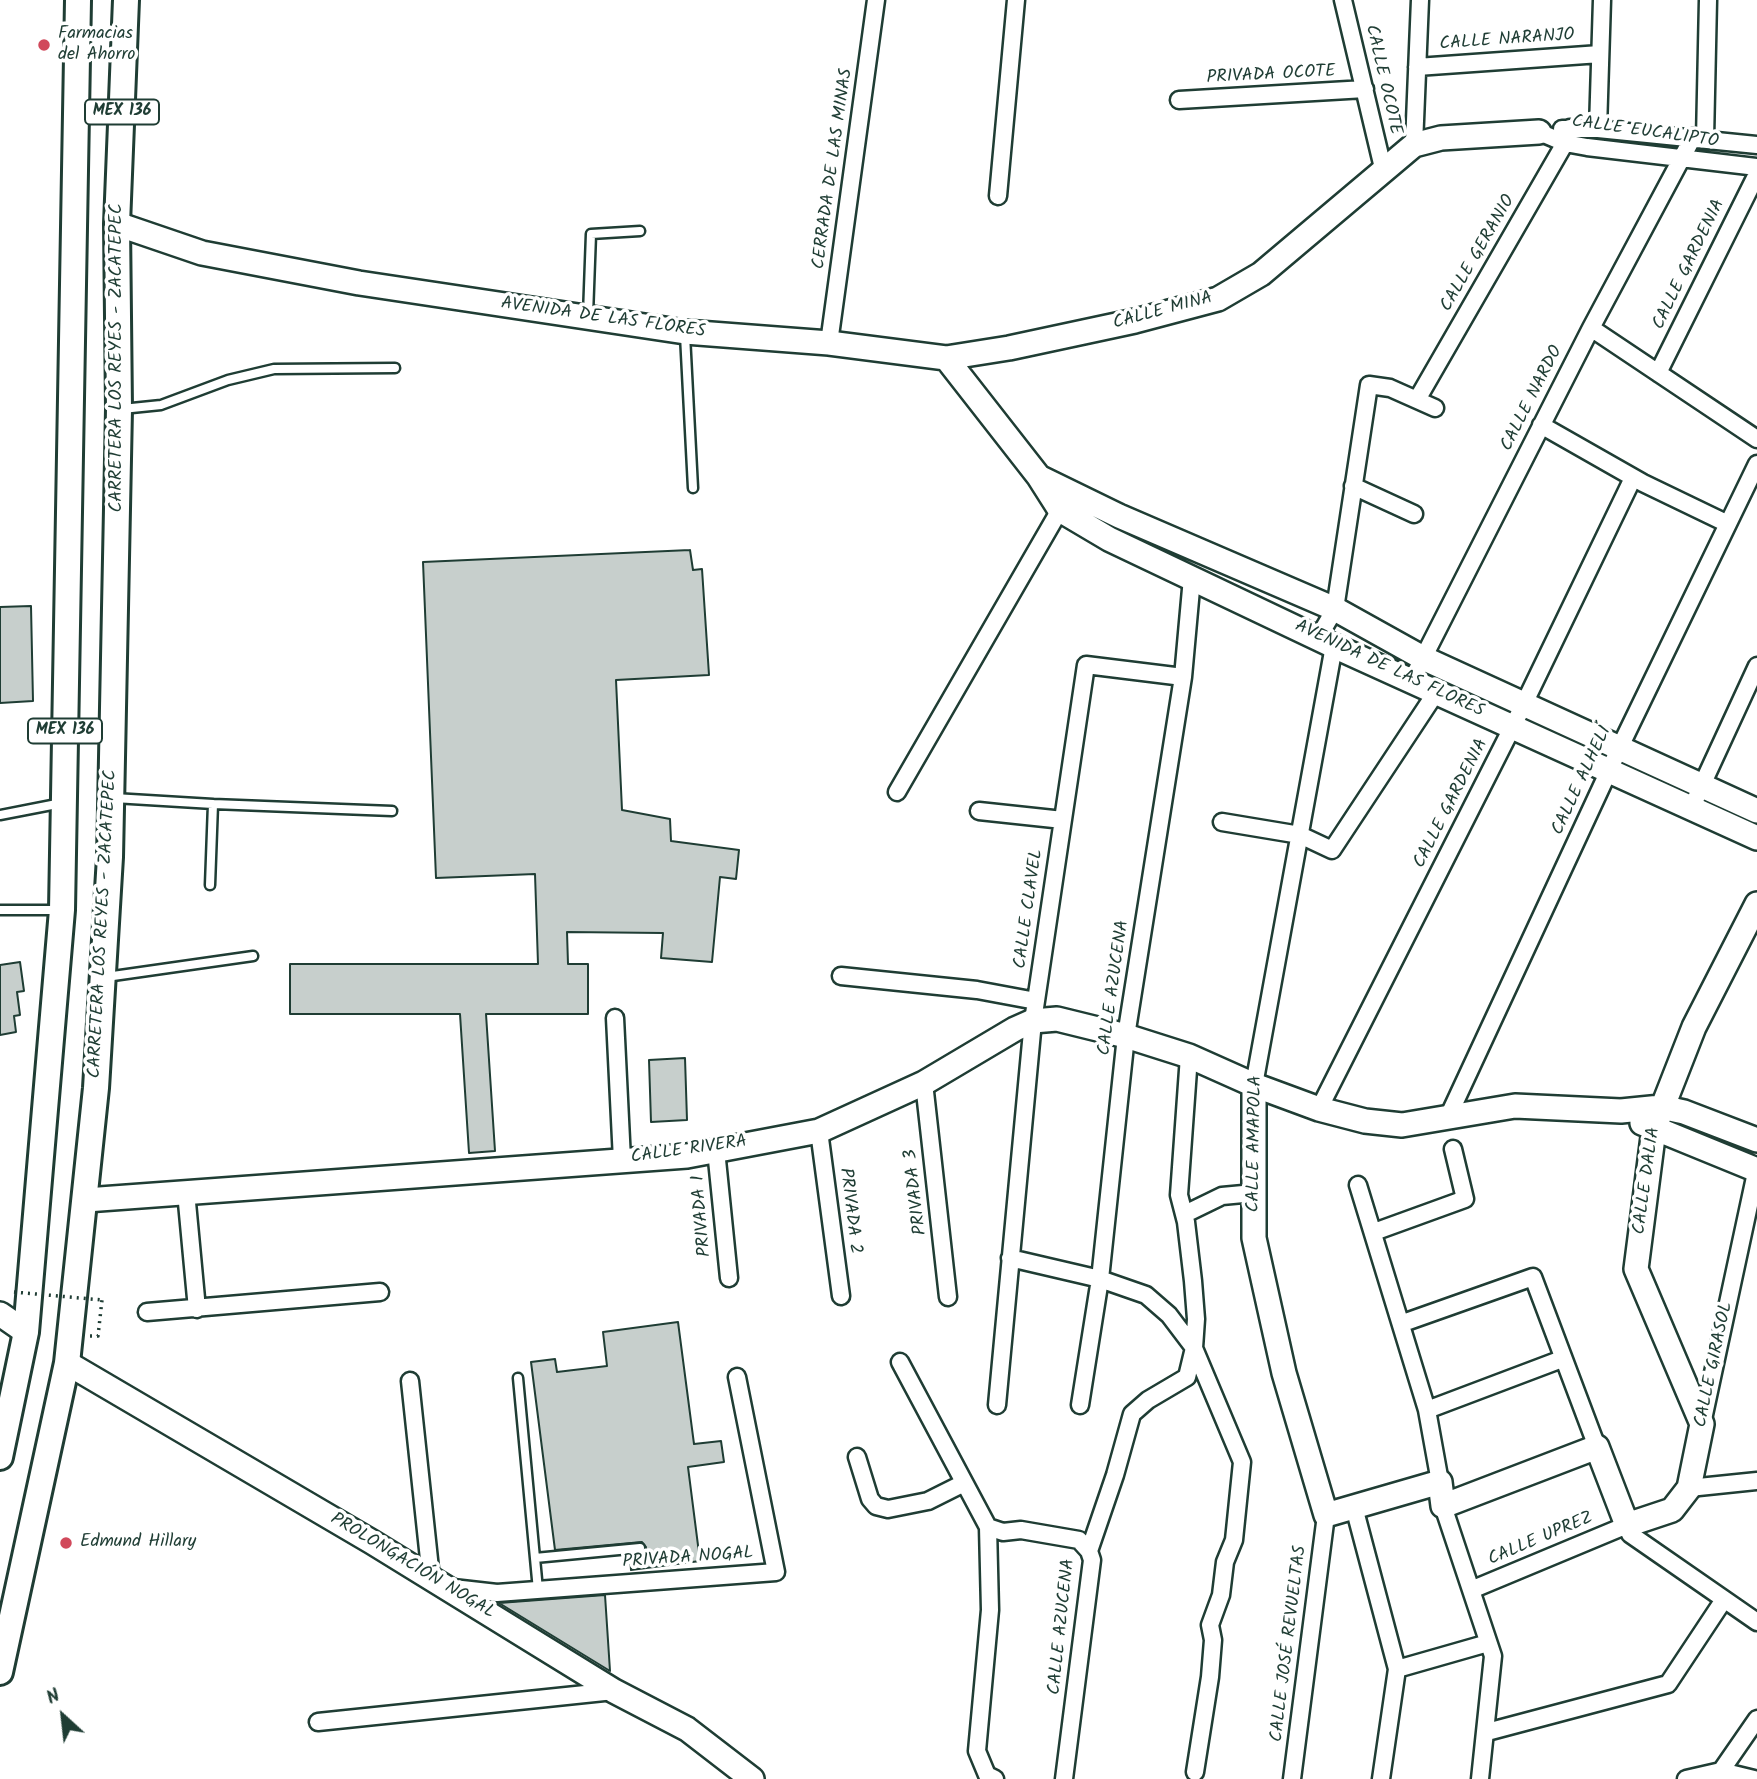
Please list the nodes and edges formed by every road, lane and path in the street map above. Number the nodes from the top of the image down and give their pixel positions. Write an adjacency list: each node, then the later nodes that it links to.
1 (78, 0): 62 (main road, MEX 136)
2 (126, 0): 24 (main road, CARRETERA LOS REYES - ZACATEPEC / MEX 136)
3 (876, 0): 29 (street, CERRADA DE LAS MINAS)
4 (1016, 0): 23 (street)
5 (1343, 0): 11 (street, CALLE OCOTE)
6 (1420, 0): 10 (street)
7 (1602, 0): 9 (street)
8 (1708, 0): 16 (street)
9 (1600, 54): 10 (street, CALLE NARANJO); 13 (street)
10 (1417, 67): 17 (street)
11 (1365, 89): 12 (street, PRIVADA OCOTE); 21 (street, CALLE OCOTE)
12 (1179, 100)
13 (1598, 129): 15 (street, CALLE EUCALIPTO); 16 (street, CALLE EUCALIPTO)
14 (1539, 132): 15 (street, CALLE EUCALIPTO); 17 (main road)
15 (1568, 136): 19 (street, CALLE EUCALIPTO); 33 (street, CALLE GERANIO)
16 (1699, 138): 18 (street, CALLE EUCALIPTO); 19 (street, CALLE NARDO)
17 (1414, 145): 21 (main road, CALLE MINA)
18 (1757, 145)
19 (1682, 158): 20 (street, CALLE EUCALIPTO); 27 (street, CALLE NARDO)
20 (1757, 167)
21 (1383, 168): 30 (main road, CALLE MINA)
22 (1757, 174): 32 (street, CALLE GARDENIA)
23 (998, 196)
24 (117, 224): 26 (main road, AVENIDA DE LAS FLORES); 35 (main road, CARRETERA LOS REYES - ZACATEPEC / MEX 136)
25 (640, 231): 26 (lane)
26 (587, 318): 28 (main road, AVENIDA DE LAS FLORES)
27 (1591, 328): 32 (street); 36 (street, CALLE NARDO)
28 (685, 332): 29 (main road, AVENIDA DE LAS FLORES); 41 (lane)
29 (829, 343): 30 (main road, AVENIDA DE LAS FLORES)
30 (946, 358): 42 (main road, AVENIDA DE LAS FLORES)
31 (395, 368): 35 (lane)
32 (1658, 373): 37 (street)
33 (1418, 398): 34 (street); 40 (street)
34 (1435, 408)
35 (119, 409): 61 (main road, CARRETERA LOS REYES - ZACATEPEC / MEX 136)
36 (1541, 425): 39 (street); 50 (street, CALLE NARDO)
37 (1755, 431)
38 (1757, 464): 44 (street, CALLE ALHELÍ)
39 (1633, 478): 44 (street); 55 (street, CALLE GARDENIA)
40 (1353, 486): 43 (street); 48 (street)
41 (693, 488)
42 (1065, 501): 45 (main road, AVENIDA DE LAS FLORES); 46 (main road, AVENIDA DE LAS FLORES); 60 (street)
43 (1414, 514)
44 (1726, 523): 57 (street, CALLE ALHELÍ)
45 (1248, 574): 47 (street); 48 (main road, AVENIDA DE LAS FLORES)
46 (1192, 578): 47 (main road, AVENIDA DE LAS FLORES); 52 (street, CALLE AZUCENA)
47 (1234, 598): 49 (main road, AVENIDA DE LAS FLORES)
48 (1335, 609): 49 (street); 50 (main road, AVENIDA DE LAS FLORES)
49 (1326, 642): 53 (main road, AVENIDA DE LAS FLORES); 71 (street, CALLE AMAPOLA)
50 (1423, 658): 53 (street, CALLE NARDO); 55 (main road, AVENIDA DE LAS FLORES)
51 (1757, 666): 59 (street)
52 (1183, 677): 69 (street, CALLE CLAVEL); 82 (street, CALLE AZUCENA)
53 (1412, 680): 54 (main road, AVENIDA DE LAS FLORES)
54 (1437, 691): 56 (main road, AVENIDA DE LAS FLORES); 71 (street)
55 (1523, 706): 56 (street, CALLE GARDENIA); 57 (main road, AVENIDA DE LAS FLORES)
56 (1512, 727): 58 (main road, AVENIDA DE LAS FLORES); 87 (street, CALLE GARDENIA)
57 (1619, 750): 58 (street, CALLE ALHELÍ); 59 (main road, AVENIDA DE LAS FLORES)
58 (1609, 772): 64 (main road, AVENIDA DE LAS FLORES); 89 (street, CALLE ALHELÍ)
59 (1701, 784): 64 (street); 67 (main road, AVENIDA DE LAS FLORES)
60 (897, 792)
61 (111, 798): 63 (lane); 79 (main road, CARRETERA LOS REYES - ZACATEPEC / MEX 136)
62 (64, 802): 68 (lane); 76 (main road, MEX 136)
63 (213, 804): 65 (lane); 73 (lane)
64 (1691, 809): 72 (main road, AVENIDA DE LAS FLORES)
65 (392, 811)
66 (979, 811): 69 (street)
67 (1757, 811)
68 (0, 815)
69 (1063, 820): 80 (street, CALLE CLAVEL)
70 (1222, 822): 71 (street)
71 (1300, 835): 85 (street, CALLE AMAPOLA)
72 (1757, 838)
73 (210, 885)
74 (1757, 904): 86 (main road, CALLE DALIA)
75 (0, 910): 76 (lane)
76 (62, 910): 114 (main road, MEX 136)
77 (253, 956): 79 (lane)
78 (841, 976): 80 (street)
79 (103, 978): 100 (main road, CARRETERA LOS REYES - ZACATEPEC / MEX 136)
80 (1034, 1011): 82 (main road, CALLE RIVERA); 84 (main road, CALLE RIVERA); 103 (street, CALLE CLAVEL)
81 (615, 1018): 95 (street)
82 (1126, 1036): 83 (main road, CALLE RIVERA); 105 (street, CALLE AZUCENA)
83 (1189, 1056): 85 (main road, CALLE RIVERA); 101 (street, CALLE AZUCENA)
84 (924, 1083): 91 (main road, CALLE RIVERA); 109 (street, PRIVADA 3)
85 (1254, 1085): 87 (main road, CALLE RIVERA); 99 (main road, CALLE AMAPOLA)
86 (1661, 1107): 88 (main road, CALLE RIVERA); 90 (main road, CALLE DALIA); 92 (main road)
87 (1319, 1109): 89 (main road, CALLE RIVERA)
88 (1621, 1111): 89 (main road, CALLE RIVERA); 90 (main road)
89 (1448, 1117)
90 (1654, 1129): 96 (main road); 126 (main road, CALLE DALIA)
91 (819, 1131): 94 (main road, CALLE RIVERA); 108 (street, PRIVADA 2)
92 (1757, 1140)
93 (1453, 1149): 102 (street)
94 (716, 1150): 95 (main road, CALLE RIVERA); 104 (street, PRIVADA 1)
95 (622, 1160): 98 (main road, CALLE RIVERA)
96 (1757, 1169): 126 (street, CALLE GIRASOL)
97 (1358, 1185): 102 (street)
98 (186, 1192): 100 (main road, CALLE RIVERA); 110 (street)
99 (1254, 1193): 101 (street); 136 (main road, CALLE AMAPOLA)
100 (86, 1199): 119 (main road, CARRETERA LOS REYES - ZACATEPEC / MEX 136)
101 (1185, 1214): 116 (street, CALLE AZUCENA)
102 (1374, 1232): 113 (street)
103 (1010, 1258): 105 (street); 123 (street, CALLE CLAVEL)
104 (729, 1278)
105 (1100, 1279): 116 (street); 124 (street, CALLE AZUCENA)
106 (14, 1292): 115 (path, bridge)
107 (380, 1292): 110 (street)
108 (841, 1296)
109 (948, 1297)
110 (197, 1309): 111 (street)
111 (148, 1312)
112 (0, 1314): 114 (main road)
113 (1403, 1323): 117 (street); 125 (street)
114 (26, 1332): 128 (main road, MEX 136)
115 (98, 1336)
116 (1194, 1348): 140 (street, CALLE AZUCENA); 155 (street)
117 (1562, 1359): 125 (street); 127 (street)
118 (900, 1362): 132 (street)
119 (67, 1363): 142 (main road, PROLONGACIÓN NOGAL); 149 (main road, CARRETERA LOS REYES - ZACATEPEC / MEX 136)
120 (737, 1377): 143 (street, PRIVADA NOGAL)
121 (518, 1378): 141 (lane)
122 (410, 1381): 142 (street)
123 (997, 1405)
124 (1080, 1405)
125 (1427, 1410): 131 (street)
126 (1702, 1424): 133 (main road, CALLE GIRASOL)
127 (1597, 1447): 134 (main road); 137 (main road)
128 (0, 1457)
129 (857, 1457): 132 (street)
130 (1757, 1481): 133 (street)
131 (1440, 1482): 134 (main road); 135 (main road)
132 (964, 1483): 138 (street)
133 (1689, 1489): 137 (main road)
134 (1443, 1506): 144 (street)
135 (1354, 1507): 136 (main road); 148 (street)
136 (1326, 1515): 159 (street, CALLE JOSÉ REVUELTAS)
137 (1627, 1525): 144 (street, CALLE UPREZ); 145 (street)
138 (988, 1527): 140 (street); 157 (street)
139 (640, 1548): 141 (lane)
140 (1089, 1551): 158 (street, CALLE AZUCENA)
141 (535, 1558): 143 (lane)
142 (439, 1583): 143 (street, PRIVADA NOGAL); 150 (main road, PROLONGACIÓN NOGAL)
143 (538, 1590)
144 (1471, 1590): 147 (street)
145 (1723, 1601): 146 (street); 153 (street)
146 (1757, 1622)
147 (1488, 1643): 148 (street); 153 (street)
148 (1396, 1669): 160 (street)
149 (0, 1672)
150 (614, 1691): 152 (street); 156 (main road, PROLONGACIÓN NOGAL)
151 (1757, 1719): 154 (street)
152 (318, 1722)
153 (1487, 1732): 161 (street)
154 (1721, 1771): 162 (street); 163 (street)
155 (1195, 1772)
156 (752, 1779)
157 (995, 1779)
158 (1064, 1779)
159 (1292, 1779)
160 (1381, 1779)
161 (1480, 1779)
162 (1686, 1779)
163 (1754, 1779)

